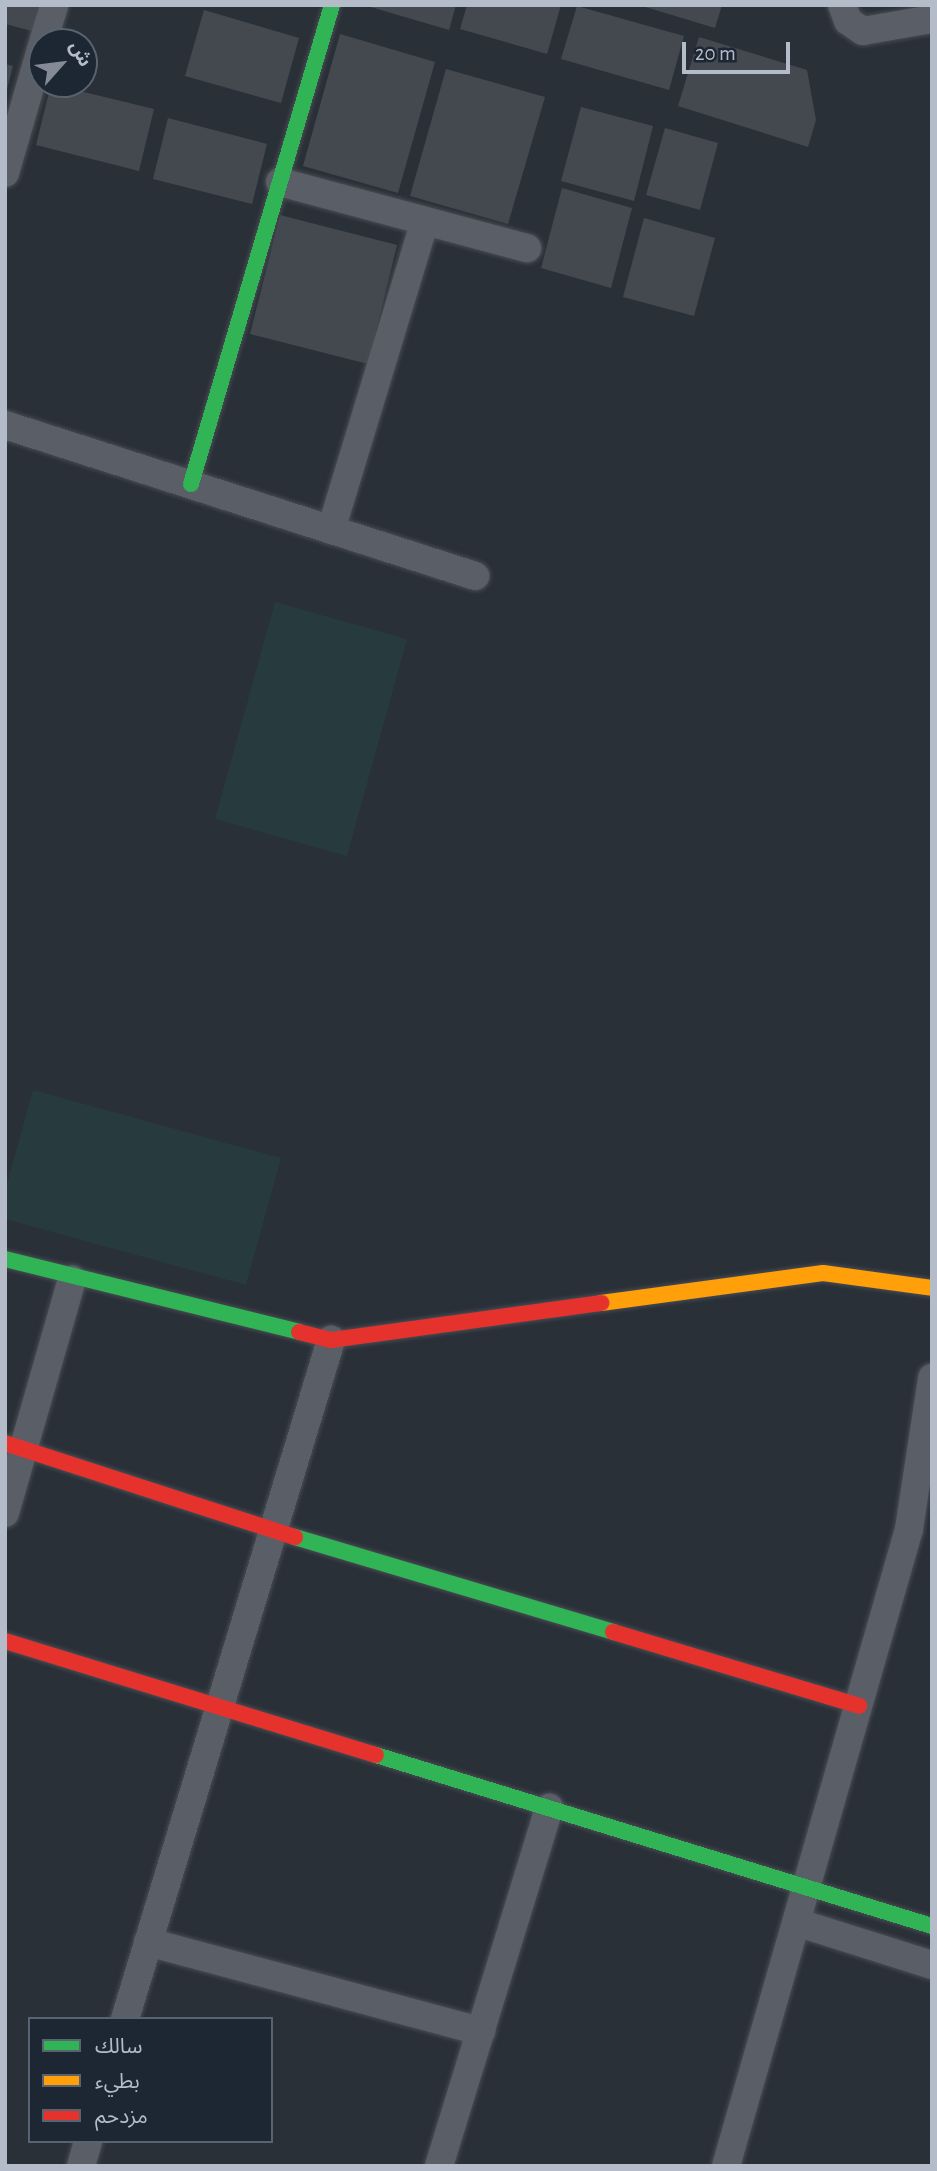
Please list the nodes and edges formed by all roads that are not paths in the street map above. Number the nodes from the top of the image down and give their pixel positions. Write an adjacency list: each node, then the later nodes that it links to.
1 (54, 5): 5 (street)
2 (332, 5): 8 (street)
3 (842, 5): 4 (street)
4 (932, 19)
5 (48, 28)
6 (28, 95): 7 (street)
7 (5, 173)
8 (280, 182): 9 (street); 12 (street)
9 (425, 221): 10 (street); 13 (street)
10 (527, 248)
11 (5, 425): 12 (street)
12 (191, 484): 13 (street)
13 (331, 530): 14 (street)
14 (475, 576)
15 (5, 1259): 16 (street)
16 (72, 1279): 18 (street); 20 (street)
17 (932, 1289): 18 (street)
18 (331, 1340): 22 (street)
19 (932, 1378): 24 (street)
20 (15, 1446): 21 (street); 22 (street)
21 (5, 1513)
22 (272, 1530): 24 (street); 25 (street)
23 (5, 1641): 25 (street)
24 (859, 1706): 27 (street)
25 (219, 1707): 26 (street); 30 (street)
26 (549, 1808): 27 (street); 33 (street)
27 (808, 1888): 28 (street); 29 (street)
28 (799, 1923): 31 (street); 37 (street)
29 (932, 1926)
30 (148, 1941): 32 (street); 33 (street)
31 (932, 1965)
32 (126, 2017)
33 (481, 2031): 36 (street)
34 (87, 2143): 35 (street)
35 (81, 2166)
36 (439, 2166)
37 (726, 2166)

